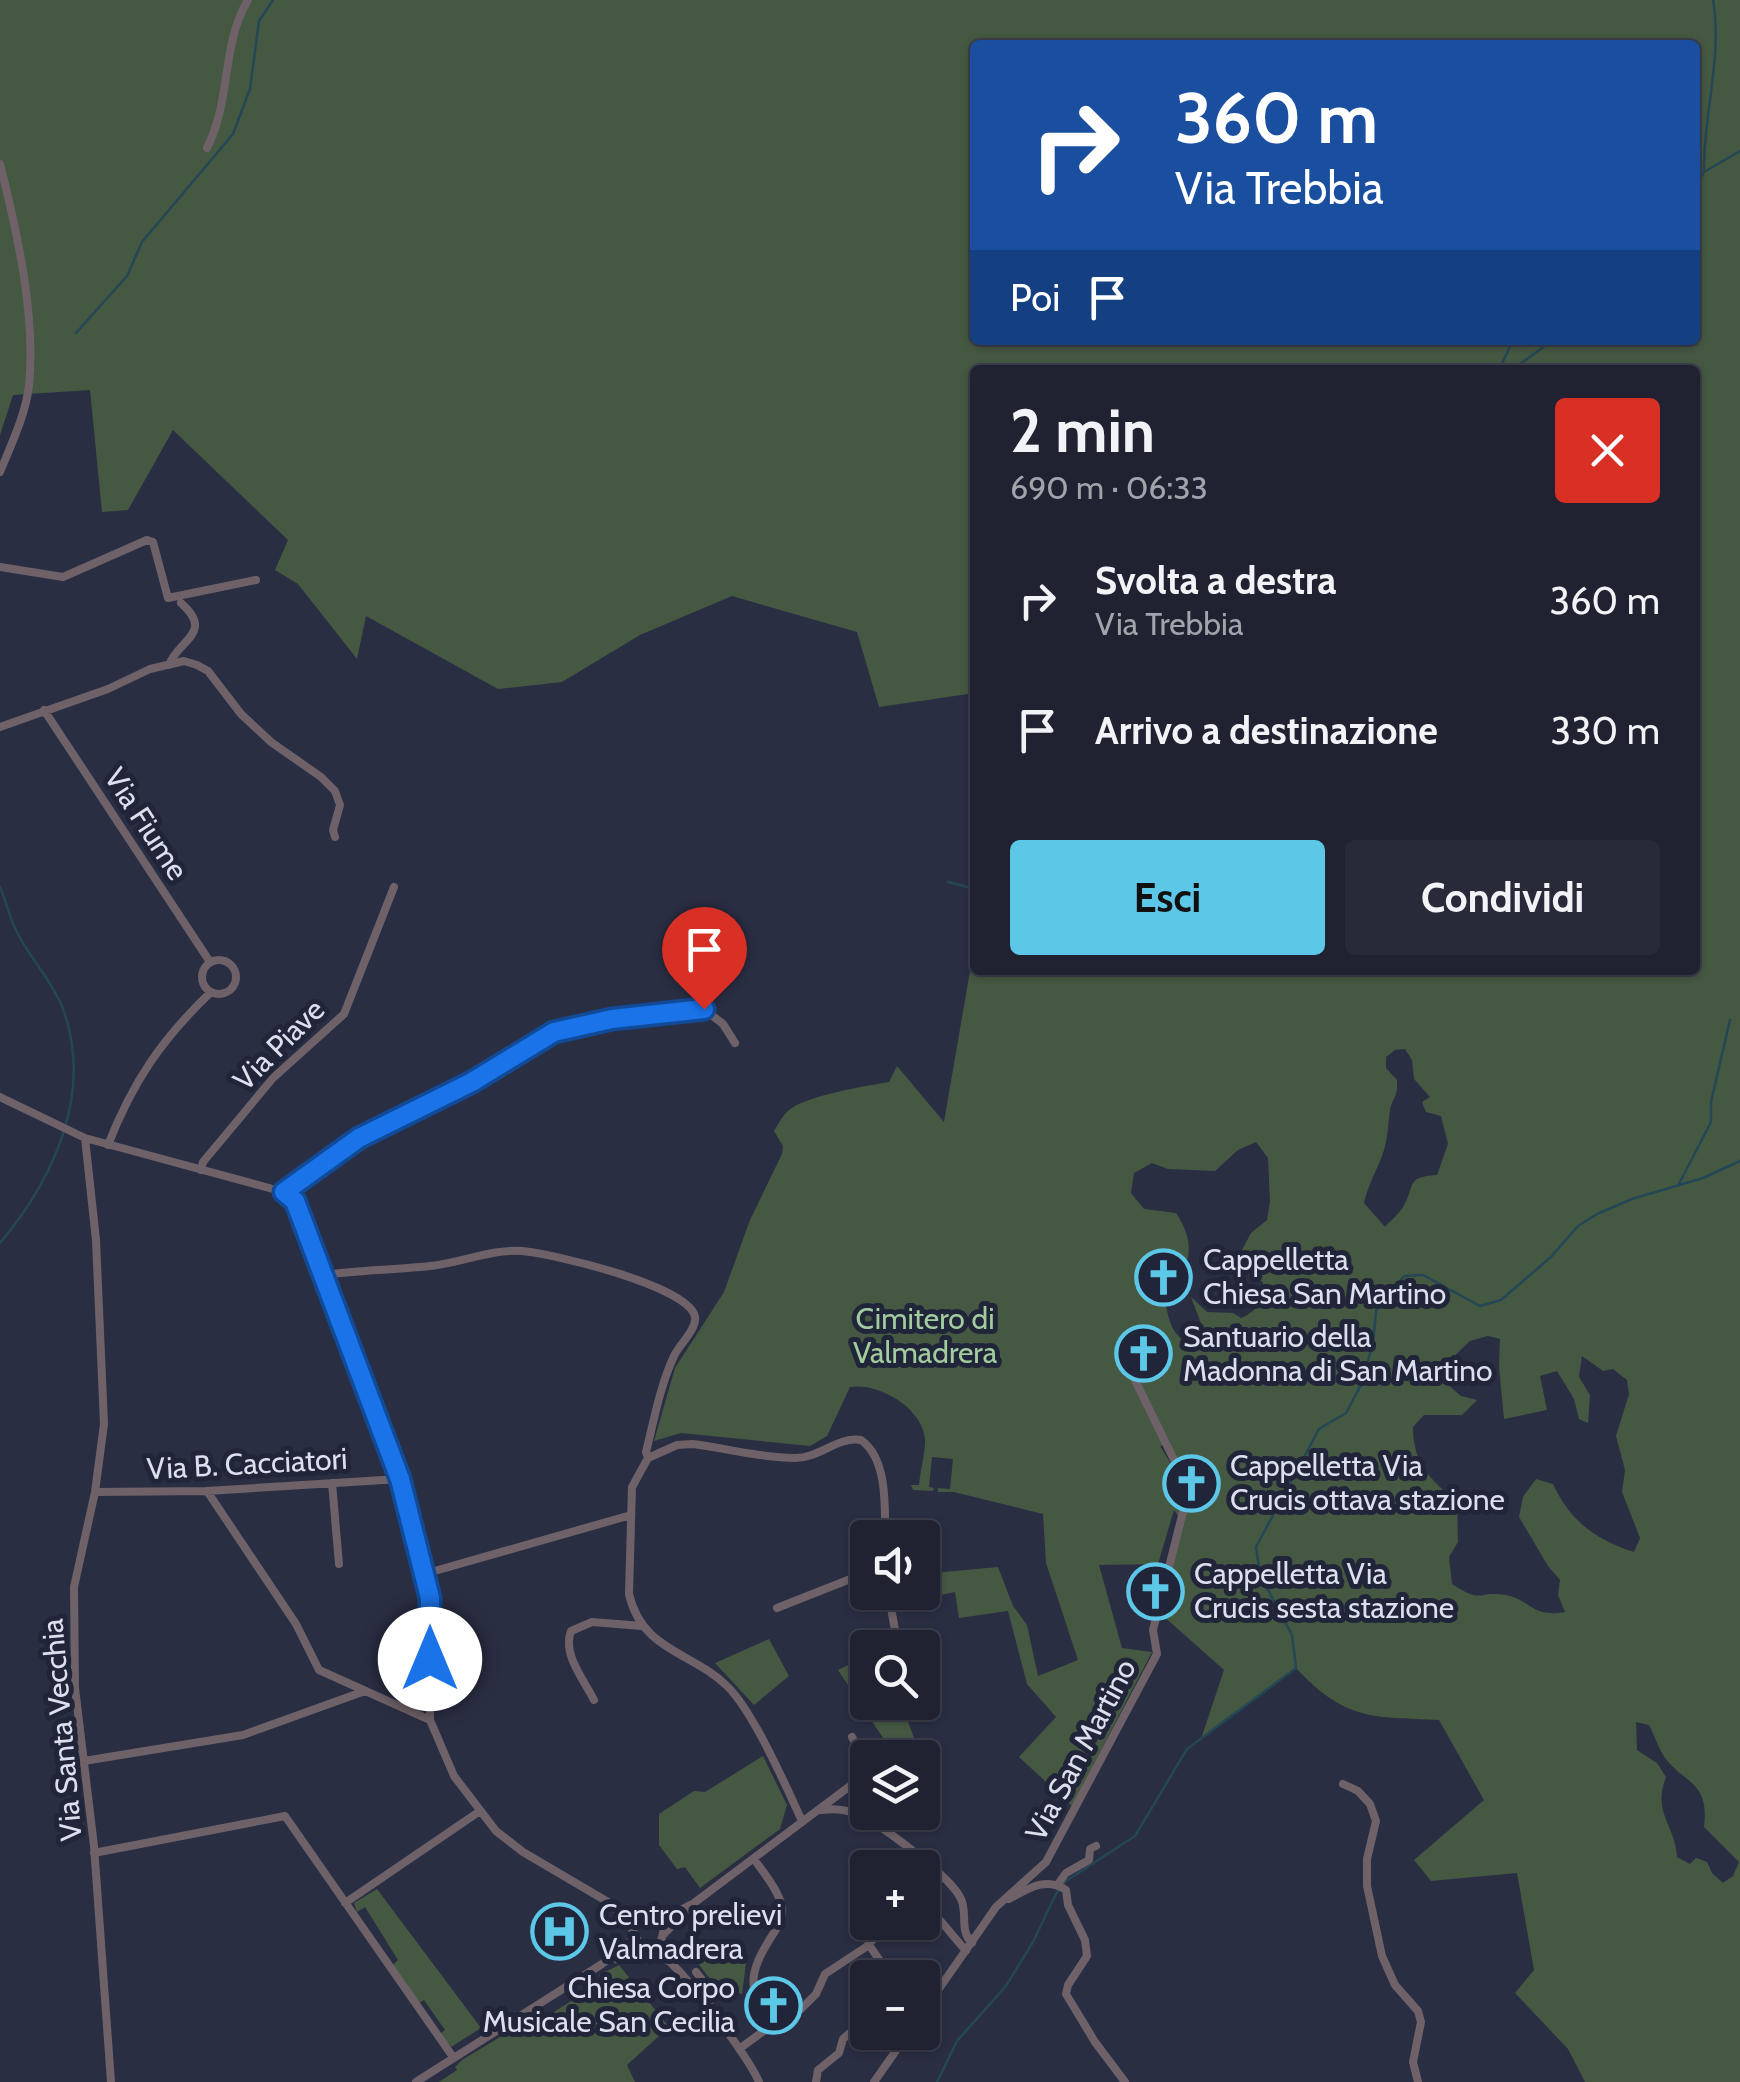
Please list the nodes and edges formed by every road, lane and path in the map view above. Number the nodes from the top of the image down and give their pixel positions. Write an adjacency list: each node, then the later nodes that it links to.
1 (248, 0): 2 (street)
2 (207, 148)
3 (0, 164): 4 (street)
4 (0, 472)
5 (0, 567): 6 (street)
6 (256, 580)
7 (181, 603): 8 (street)
8 (169, 664): 9 (street); 11 (street)
9 (44, 710): 10 (street); 13 (street, Via Fiume)
10 (0, 726)
11 (335, 837)
12 (394, 887): 19 (street, Via Piave)
13 (210, 962): 14 (street); 14 (street)
14 (211, 992): 18 (street)
15 (735, 1042): 20 (street)
16 (0, 1098): 17 (street)
17 (85, 1138): 18 (street); 27 (street, Via Santa Vecchia)
18 (108, 1145): 19 (street)
19 (201, 1170): 20 (street)
20 (284, 1192): 21 (street)
21 (324, 1275): 23 (street); 24 (street)
22 (1129, 1368): 51 (street, Via San Martino)
23 (648, 1458): 28 (street); 29 (street)
24 (400, 1479): 25 (street, Via B. Cacciatori); 31 (street)
25 (332, 1483): 26 (street, Via B. Cacciatori); 30 (street)
26 (207, 1491): 27 (street, Via B. Cacciatori); 35 (street)
27 (95, 1492): 39 (street, Via Santa Vecchia)
28 (631, 1515): 31 (street); 34 (street)
29 (885, 1520)
30 (338, 1564)
31 (424, 1574): 37 (street)
32 (850, 1579): 33 (street)
33 (777, 1608)
34 (642, 1626): 36 (street); 45 (street)
35 (364, 1690): 37 (street); 39 (street)
36 (594, 1700)
37 (430, 1720): 43 (street)
38 (852, 1737): 41 (street)
39 (84, 1761): 47 (street, Via Santa Vecchia)
40 (1342, 1784): 80 (street)
41 (843, 1792): 42 (street); 44 (street)
42 (844, 1809): 44 (street); 62 (street)
43 (480, 1810): 50 (street); 52 (street)
44 (821, 1810): 45 (street)
45 (802, 1821): 48 (street)
46 (1096, 1846): 49 (street)
47 (94, 1853): 52 (street); 74 (street, Via Santa Vecchia)
48 (754, 1859): 53 (street); 69 (street)
49 (1061, 1887): 51 (street); 79 (street)
50 (597, 1897): 55 (street); 57 (street)
51 (1004, 1901): 62 (street, Via San Martino)
52 (345, 1903): 73 (street)
53 (694, 1903): 56 (street); 58 (street)
54 (940, 1917): 62 (street)
55 (640, 1918): 56 (street); 57 (street)
56 (660, 1920): 58 (street)
57 (634, 1934): 61 (street); 64 (street)
58 (663, 1937): 61 (street); 65 (street)
59 (873, 1940): 60 (street)
60 (869, 1944): 63 (street); 69 (street)
61 (648, 1946): 64 (street); 65 (street)
62 (969, 1947): 67 (street, Via San Martino)
63 (880, 1960)
64 (602, 1964): 73 (street)
65 (673, 1965): 68 (street)
66 (696, 1972): 68 (street)
67 (940, 1988)
68 (704, 2005): 71 (street)
69 (772, 2025): 71 (street)
70 (850, 2033): 77 (street)
71 (739, 2050): 76 (street)
72 (896, 2050): 78 (street)
73 (452, 2057): 75 (street)
74 (111, 2082)
75 (416, 2082)
76 (759, 2082)
77 (816, 2082)
78 (874, 2082)
79 (1125, 2082)
80 (1418, 2082)

